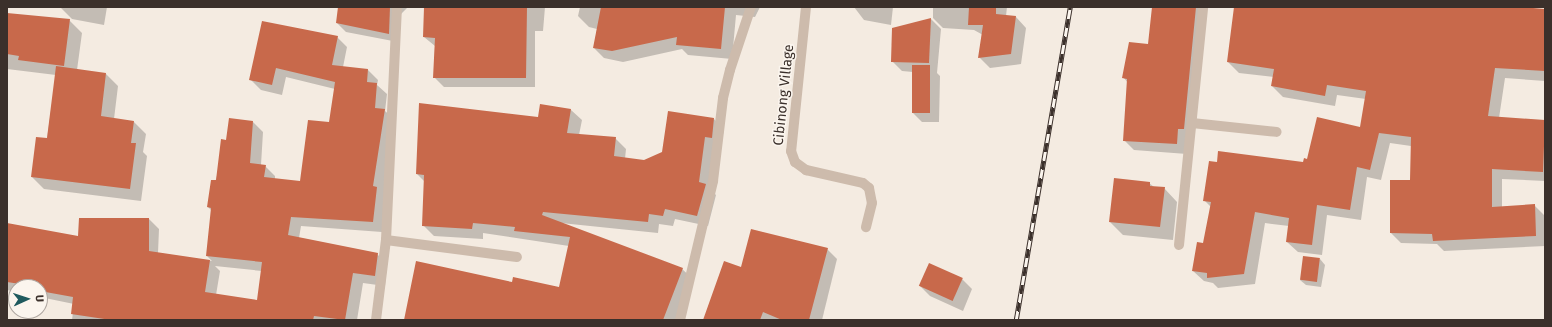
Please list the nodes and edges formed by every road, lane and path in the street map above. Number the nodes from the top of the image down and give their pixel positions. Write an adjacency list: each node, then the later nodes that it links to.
1 (397, 7): 8 (street)
2 (751, 7): 12 (street)
3 (806, 7): 7 (street, Cibinong Village)
4 (1203, 7): 5 (street)
5 (1192, 123): 6 (street); 9 (street)
6 (1278, 132)
7 (866, 227)
8 (386, 240): 10 (street); 11 (street)
9 (1179, 245)
10 (517, 258)
11 (376, 320)
12 (680, 320)

